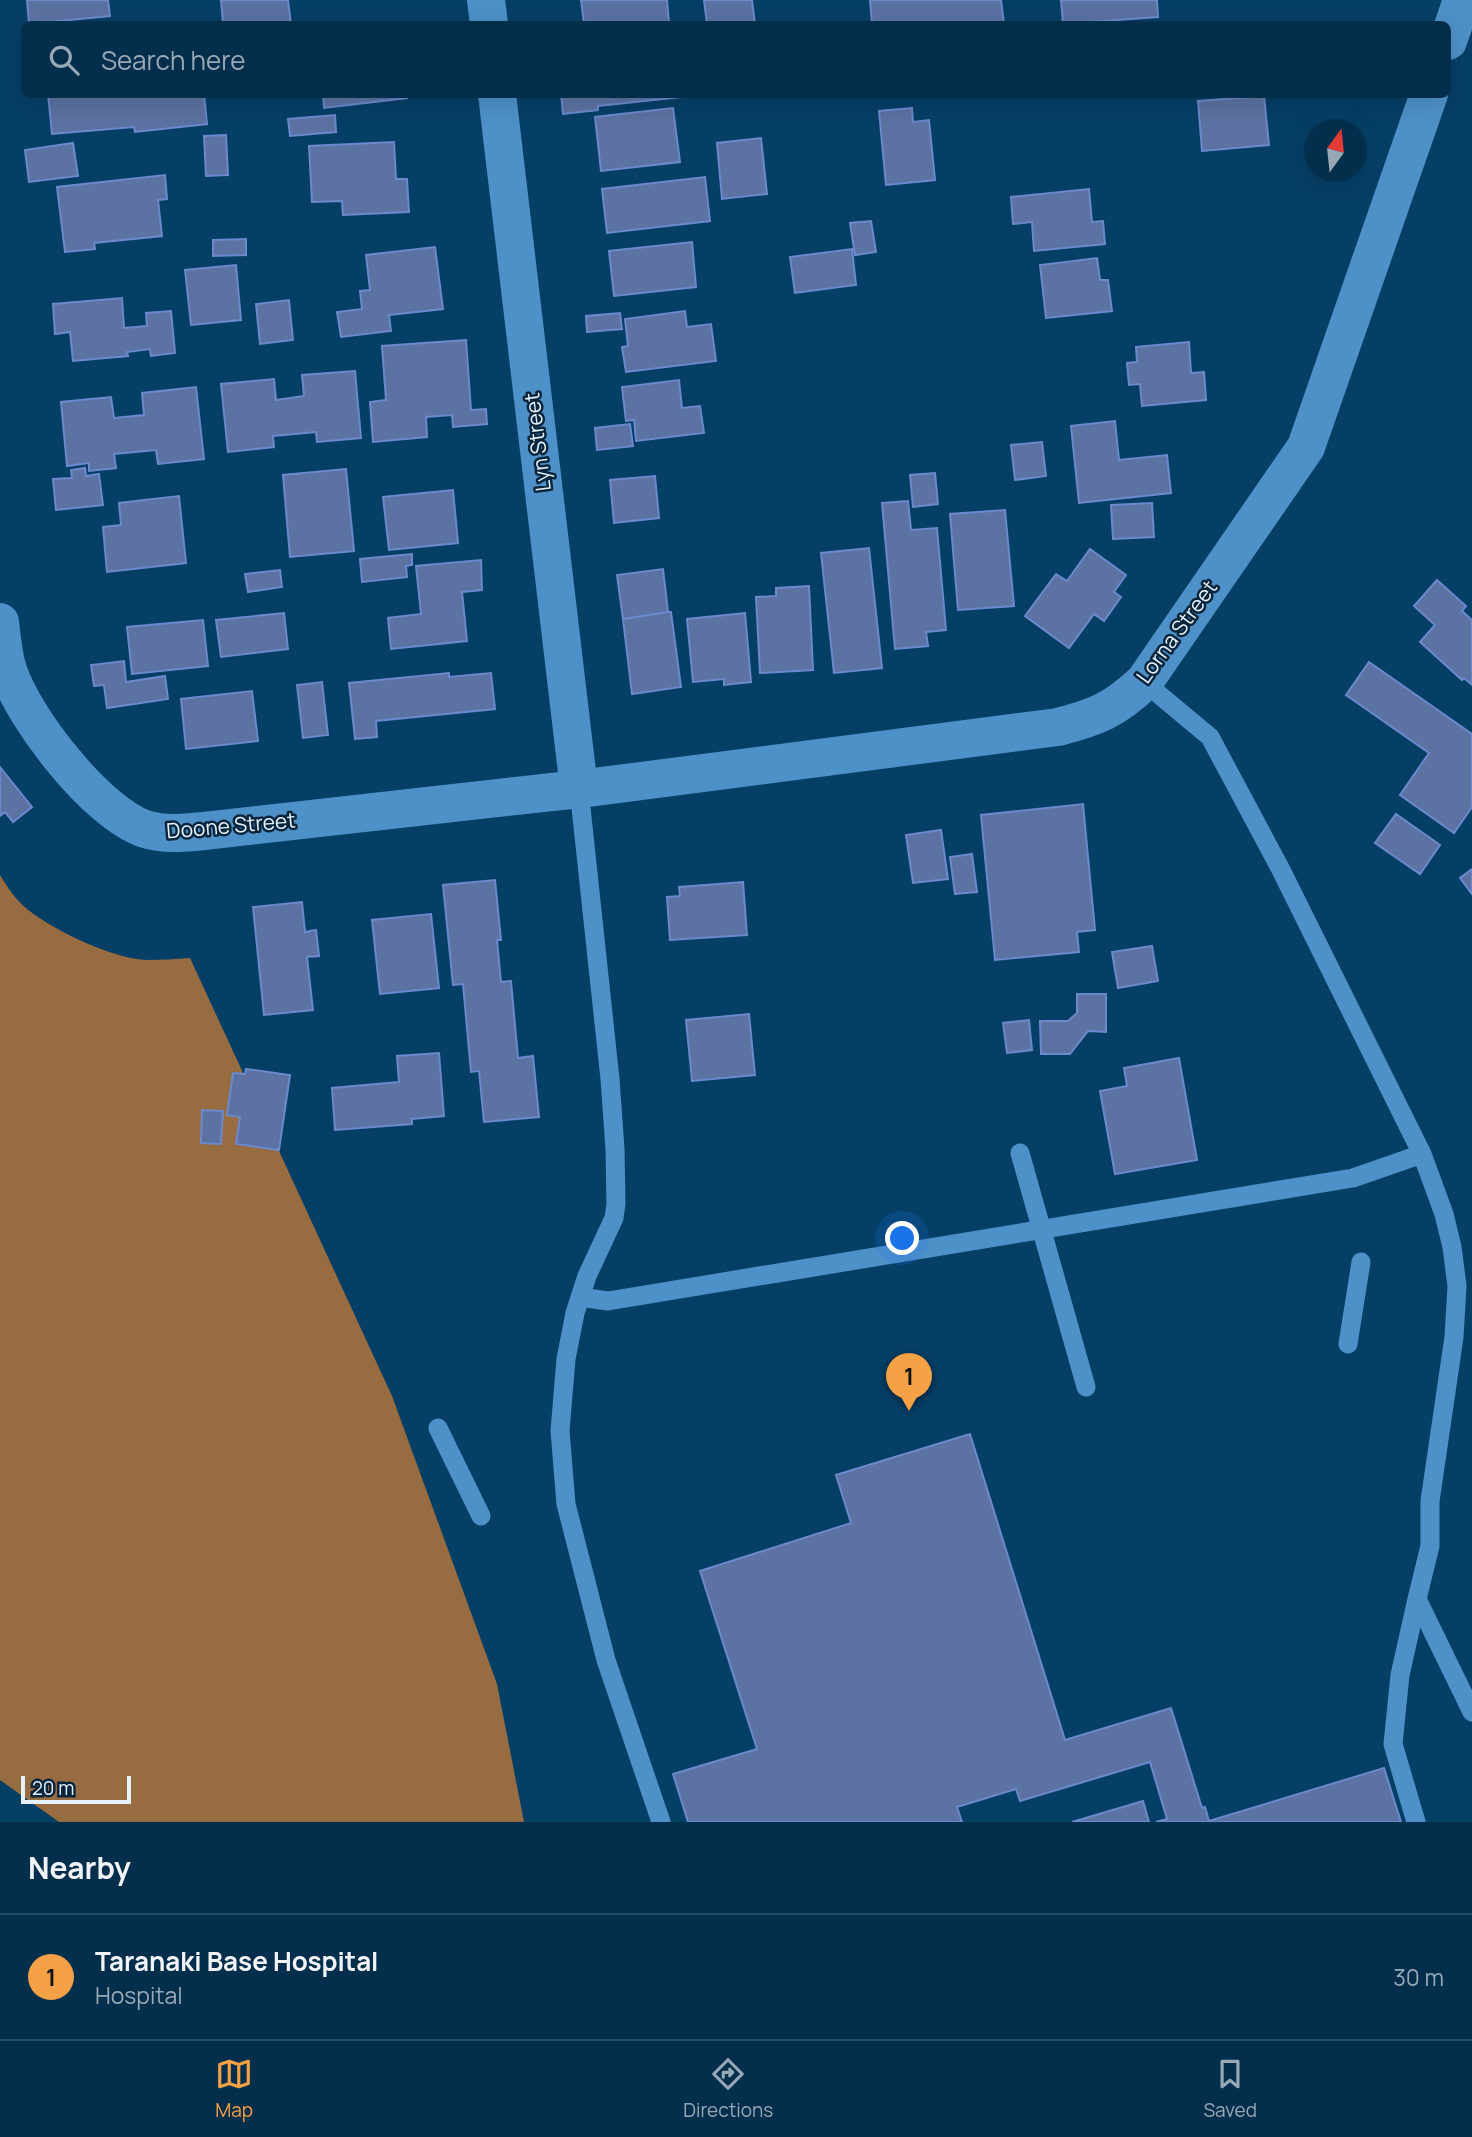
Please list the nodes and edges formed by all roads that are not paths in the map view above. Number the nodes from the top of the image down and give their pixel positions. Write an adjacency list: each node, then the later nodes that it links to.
1 (486, 0): 3 (street)
2 (1462, 0): 4 (street)
3 (489, 21)
4 (1451, 30)
5 (497, 98): 9 (street, Lyn Street)
6 (1428, 98): 8 (street, Lorna Street)
7 (0, 622): 9 (street, Doone Street)
8 (1144, 682): 9 (street, Lorna Street); 11 (lane)
9 (579, 789): 14 (lane)
10 (1020, 1153): 12 (lane)
11 (1422, 1154): 12 (lane); 19 (lane)
12 (1042, 1229): 14 (lane); 16 (lane)
13 (1362, 1262): 15 (lane)
14 (580, 1297): 21 (lane)
15 (1348, 1344)
16 (1086, 1387)
17 (438, 1428): 18 (lane)
18 (481, 1517)
19 (1417, 1599): 20 (lane); 22 (lane)
20 (1472, 1712)
21 (661, 1822)
22 (1416, 1822)

